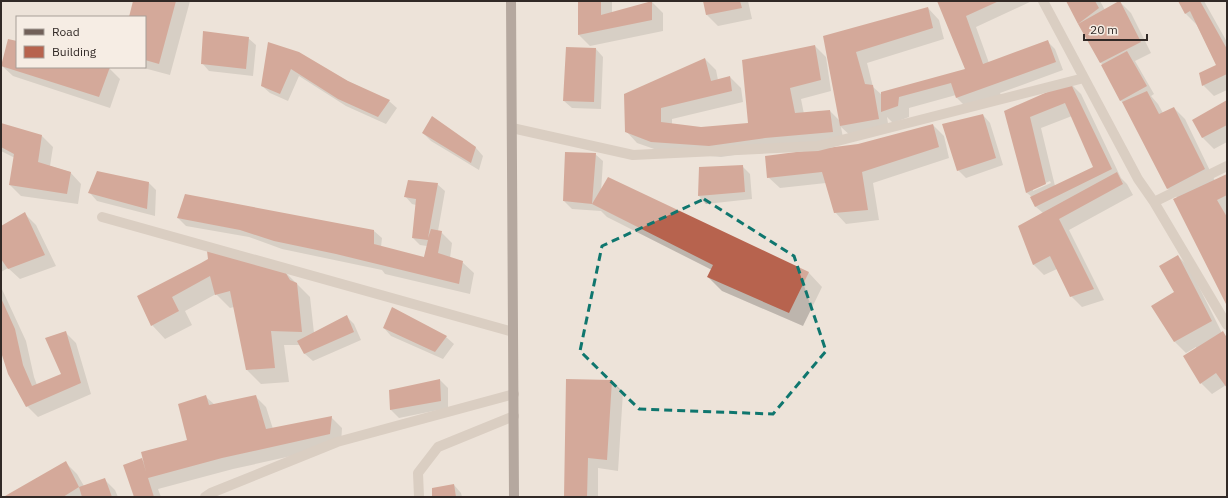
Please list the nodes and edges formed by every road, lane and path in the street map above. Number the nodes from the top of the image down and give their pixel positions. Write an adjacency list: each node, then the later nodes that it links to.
1 (511, 1): 4 (main road)
2 (1043, 1): 3 (street)
3 (1084, 78): 4 (street); 6 (street)
4 (512, 128): 9 (main road)
5 (1227, 166): 6 (street)
6 (1154, 202): 8 (street)
7 (102, 217): 9 (street)
8 (1227, 326)
9 (513, 332): 10 (main road)
10 (514, 394): 11 (main road); 12 (street)
11 (514, 416): 13 (street); 14 (main road)
12 (205, 497)
13 (419, 497)
14 (514, 497)

